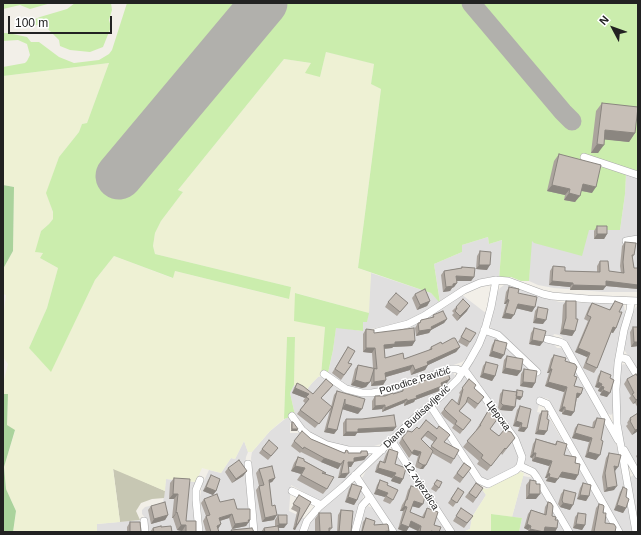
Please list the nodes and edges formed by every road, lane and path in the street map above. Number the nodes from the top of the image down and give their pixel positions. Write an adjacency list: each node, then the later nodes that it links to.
1 (584, 157): 2 (street)
2 (638, 175)
3 (638, 239): 4 (street)
4 (626, 241)
5 (496, 280): 6 (street); 7 (street, Diane Budisavljević); 8 (street)
6 (634, 301): 10 (street)
7 (484, 330): 11 (street, Diane Budisavljević); 12 (street)
8 (377, 332)
9 (547, 339): 19 (street)
10 (619, 357): 14 (street); 19 (street)
11 (463, 371): 13 (street, Porodice Pavičić); 16 (street, Diane Budisavljević); 22 (street, Церска)
12 (537, 372)
13 (324, 374)
14 (638, 377)
15 (540, 401): 38 (street)
16 (430, 406): 18 (street, Diane Budisavljević); 22 (street)
17 (292, 416): 20 (street)
18 (391, 440): 20 (street, Diane Budisavljević); 36 (street, 12 zvjezdica)
19 (621, 445): 23 (street); 39 (street)
20 (382, 450): 24 (street, Diane Budisavljević)
21 (248, 464): 32 (street)
22 (520, 466): 37 (street)
23 (638, 475)
24 (355, 476): 27 (street); 28 (street, Diane Budisavljević)
25 (200, 480): 31 (street)
26 (292, 491): 28 (street)
27 (370, 497): 34 (street); 35 (street)
28 (321, 505): 33 (street, Diane Budisavljević)
29 (144, 521): 30 (street)
30 (145, 532)
31 (199, 532)
32 (254, 532)
33 (303, 532)
34 (355, 532)
35 (393, 532)
36 (451, 532)
37 (569, 532)
38 (619, 532)
39 (636, 532)

